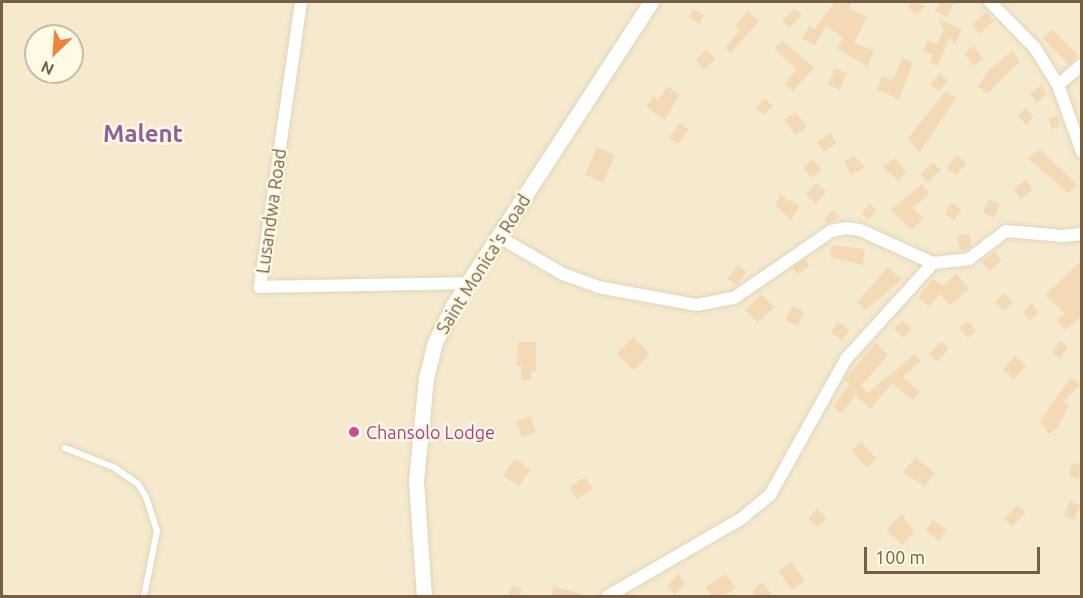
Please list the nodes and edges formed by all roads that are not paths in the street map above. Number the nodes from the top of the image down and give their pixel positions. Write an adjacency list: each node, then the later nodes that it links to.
1 (301, 2): 10 (street, Lusandwa Road)
2 (651, 2): 8 (street, Saint Monica's Road)
3 (990, 2): 5 (street)
4 (1082, 65): 5 (street)
5 (1059, 85): 6 (street)
6 (1082, 152)
7 (1082, 234): 9 (street)
8 (499, 237): 9 (street); 10 (street, Saint Monica's Road)
9 (933, 262): 14 (street)
10 (468, 283): 13 (street, Saint Monica's Road)
11 (65, 448): 12 (lane)
12 (144, 597)
13 (424, 597)
14 (608, 597)

